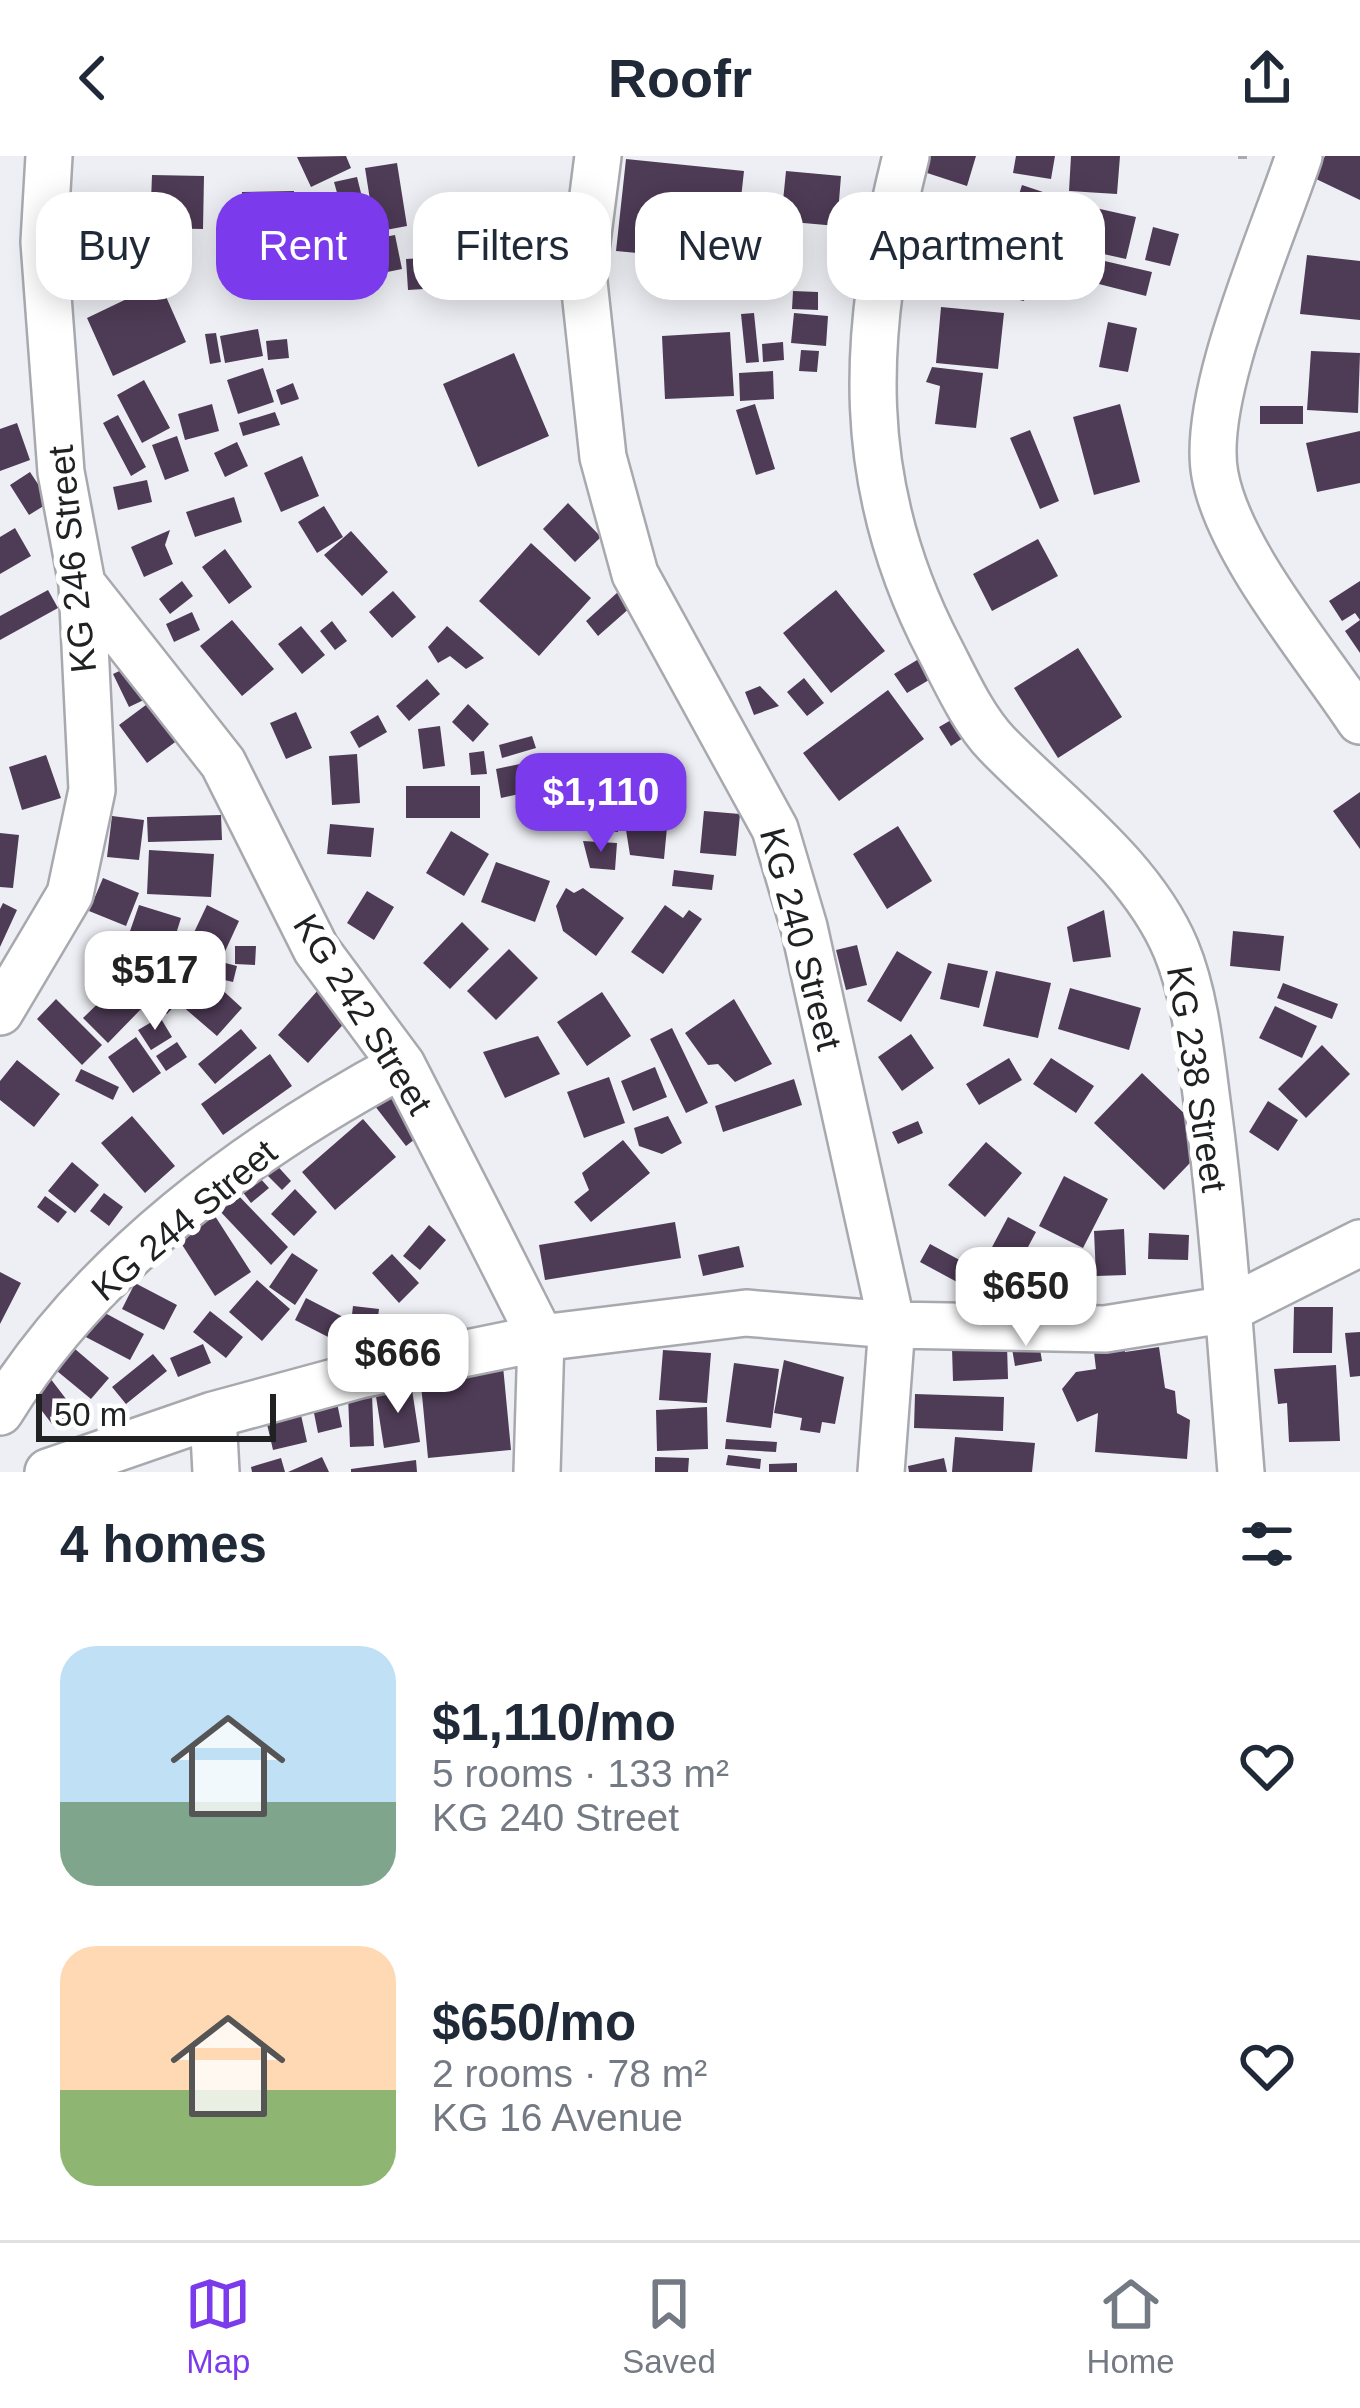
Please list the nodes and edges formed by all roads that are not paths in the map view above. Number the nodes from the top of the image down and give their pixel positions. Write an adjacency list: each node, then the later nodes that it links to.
1 (49, 156): 5 (street, KG 246 Street)
2 (598, 156): 11 (street, KG 240 Street)
3 (906, 156): 10 (street, KG 238 Street)
4 (1299, 156): 6 (street)
5 (82, 584): 7 (street, KG 246 Street); 8 (street, KG 242 Street)
6 (1360, 721)
7 (0, 1012)
8 (402, 1065): 12 (street, KG 242 Street); 13 (street, KG 244 Street)
9 (1360, 1243): 10 (street)
10 (1229, 1309): 11 (street); 19 (street, KG 238 Street)
11 (892, 1325): 12 (street); 18 (street, KG 240 Street)
12 (541, 1338): 14 (street); 17 (street)
13 (0, 1412)
14 (213, 1415): 15 (street); 16 (street)
15 (48, 1472)
16 (216, 1472)
17 (537, 1472)
18 (881, 1472)
19 (1241, 1472)

